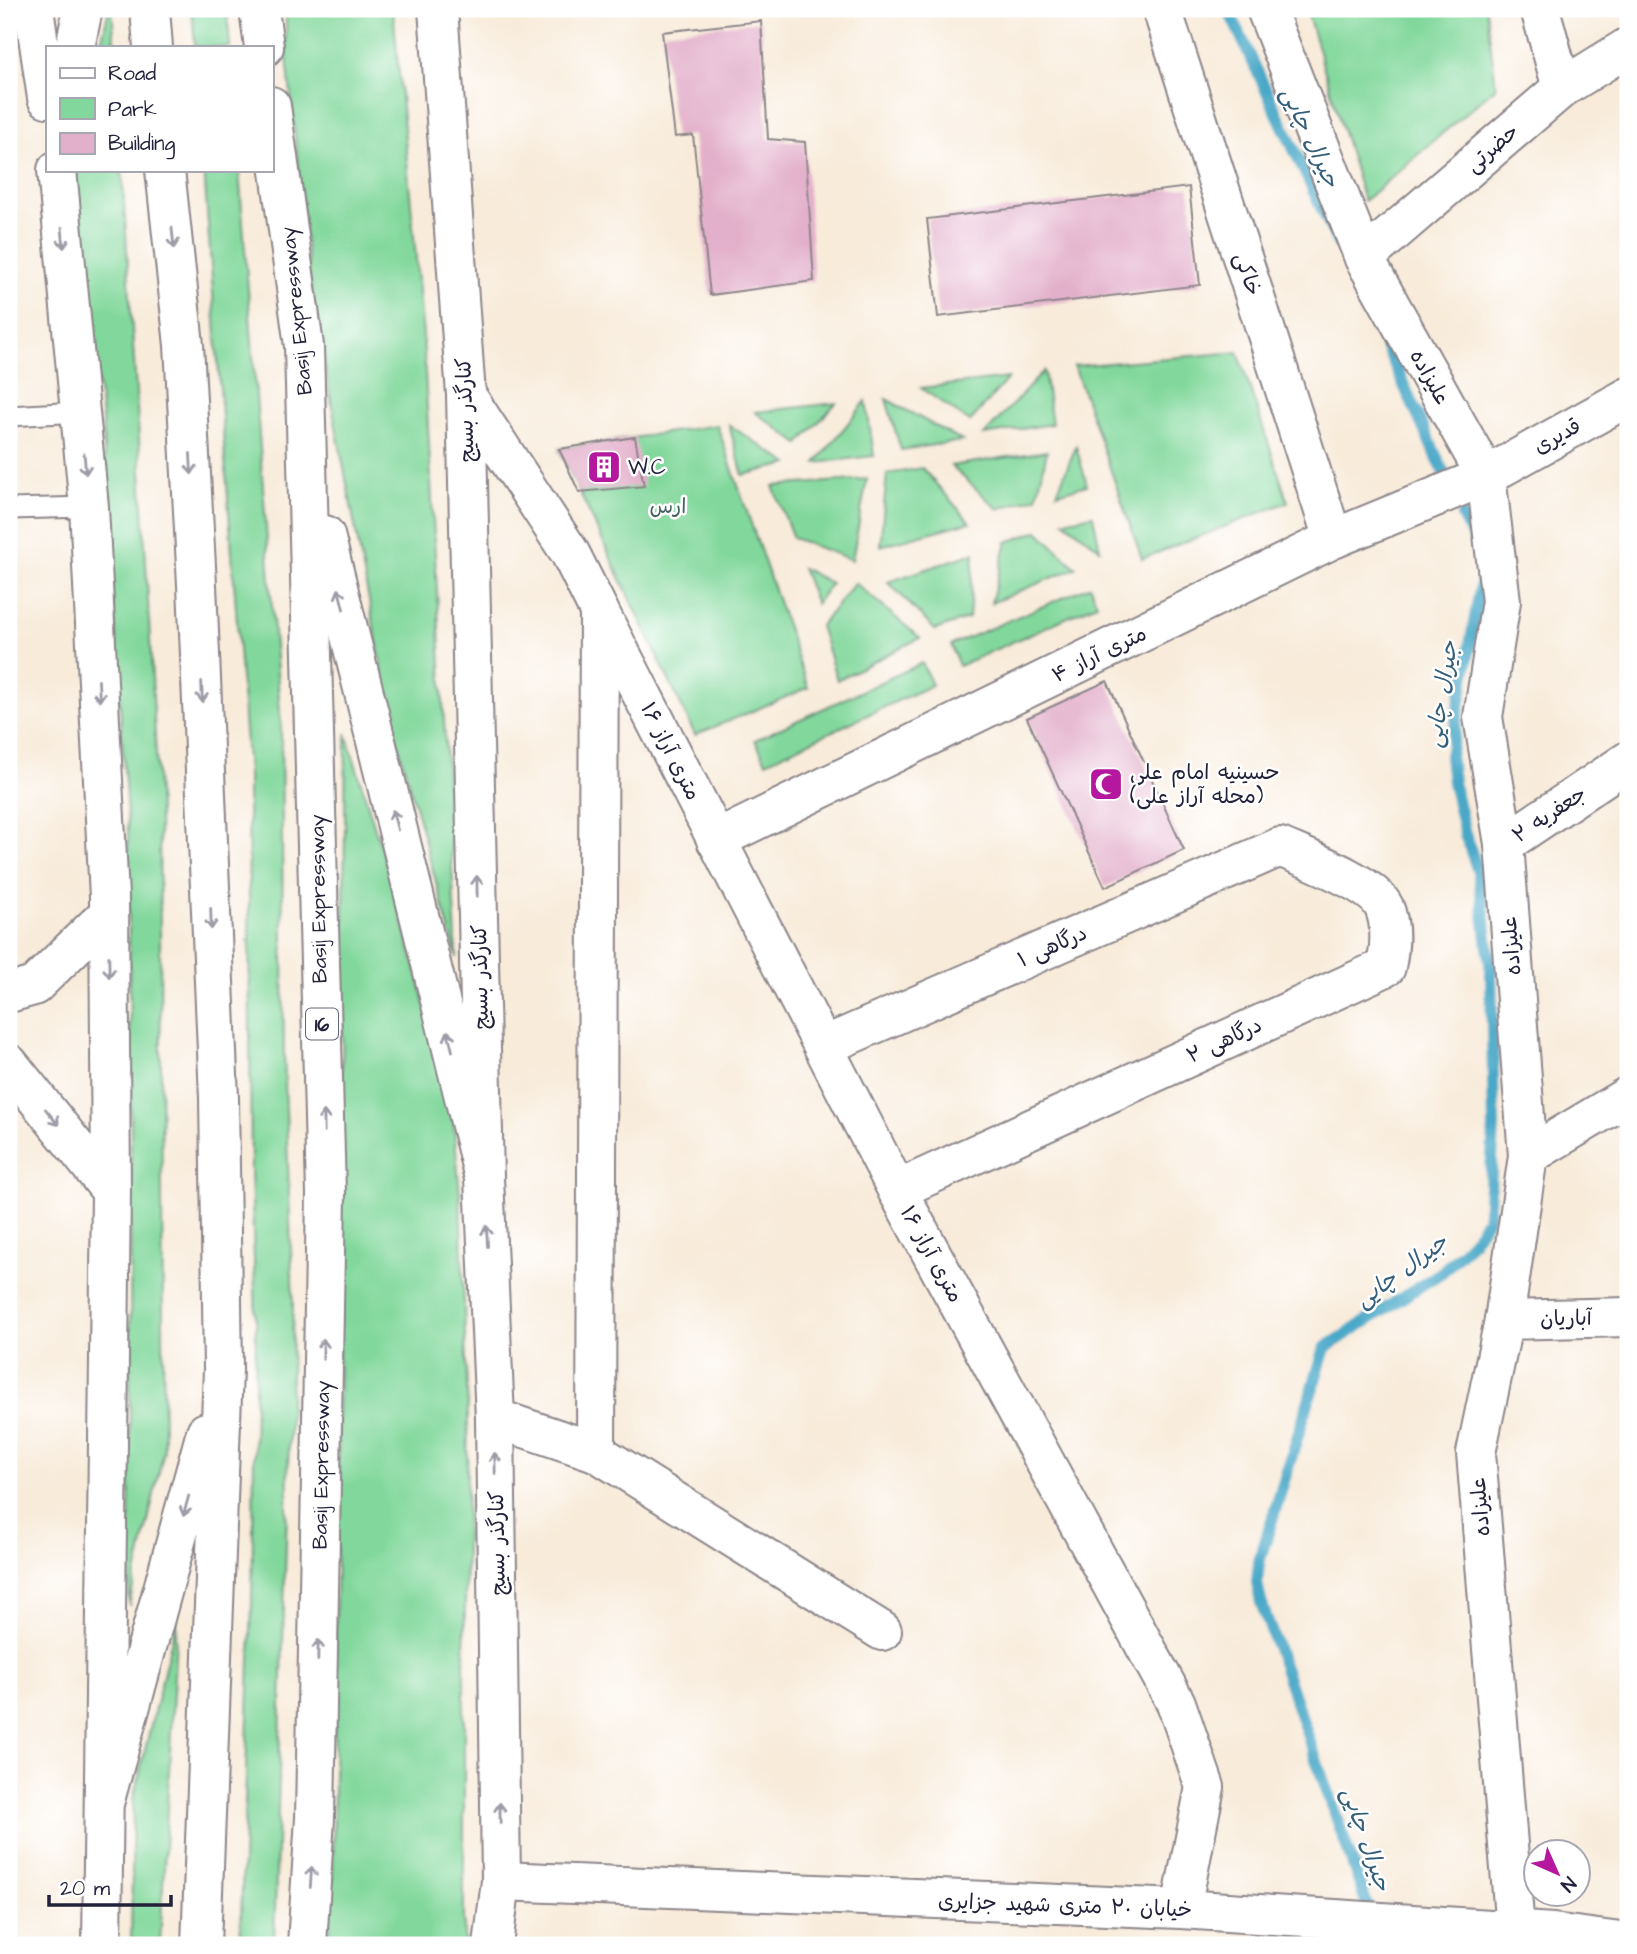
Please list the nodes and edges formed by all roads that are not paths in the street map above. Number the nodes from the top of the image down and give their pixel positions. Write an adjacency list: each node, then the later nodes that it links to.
1 (34, 9): 14 (main road)
2 (83, 9): 9 (main road)
3 (150, 9): 10 (main road)
4 (259, 9): 11 (main road)
5 (438, 9): 19 (main road, کنارگذر بسیج)
6 (1162, 9): 27 (main road, خاکی)
7 (1266, 9): 18 (main road, علیزاده)
8 (1540, 9): 13 (main road)
9 (75, 46)
10 (153, 46)
11 (264, 46)
12 (1628, 47): 13 (main road, حضرتی)
13 (1562, 88): 18 (main road, حضرتی)
14 (46, 91)
15 (273, 121): 23 (main road, Basij Expressway / 16)
16 (57, 172): 21 (main road, one-way to 21)
17 (165, 172): 44 (main road, one-way to 44)
18 (1364, 258): 24 (main road, علیزاده)
19 (466, 395): 28 (main road, ۱۶ متری آراز); 39 (main road, کنارگذر بسیج, one-way to 19)
20 (1628, 397): 24 (main road, قدیری)
21 (80, 412): 22 (lane); 25 (main road, one-way to 25)
22 (9, 416)
23 (307, 464): 39 (main road, one-way to 23); 56 (main road, Basij Expressway / 16, one-way to 23)
24 (1486, 476): 27 (main road, ۴ متری آراز); 31 (main road, علیزاده)
25 (89, 507): 26 (lane); 33 (main road, one-way to 33)
26 (9, 509)
27 (1333, 539): 30 (main road, ۴ متری آراز)
28 (599, 611): 30 (main road, ۱۶ متری آراز); 46 (main road)
29 (1628, 761): 31 (main road, جعفریه ۲)
30 (716, 840): 35 (main road, ۱۶ متری آراز)
31 (1504, 844): 38 (main road, علیزاده)
32 (1280, 847): 35 (main road, درگاهی ۱); 40 (main road, درگاهی ۲)
33 (109, 913): 34 (main road); 41 (main road, one-way to 41)
34 (9, 993)
35 (824, 1046): 40 (main road, ۱۶ متری آراز)
36 (9, 1064): 41 (main road, one-way to 41)
37 (1628, 1096): 38 (main road)
38 (1528, 1156): 43 (main road, علیزاده)
39 (484, 1178): 45 (main road, کنارگذر بسیج, one-way to 39)
40 (897, 1190): 50 (main road, ۱۶ متری آراز)
41 (111, 1191): 48 (main road)
42 (1628, 1317): 43 (main road, آباریان)
43 (1504, 1320): 52 (main road, علیزاده)
44 (223, 1369): 48 (main road, one-way to 48); 55 (main road)
45 (495, 1418): 46 (main road); 49 (main road, کنارگذر بسیج, one-way to 45)
46 (596, 1452): 47 (main road)
47 (882, 1631)
48 (105, 1800): 54 (main road)
49 (501, 1881): 50 (main road, خیابان ۲۰ متری شهید جزایری); 57 (main road, کنارگذر بسیج)
50 (1181, 1909): 51 (main road, خیابان ۲۰ متری شهید جزایری)
51 (1344, 1933): 52 (main road, خیابان ۲۰ متری شهید جزایری)
52 (1517, 1938): 53 (main road, خیابان ۲۰ متری شهید جزایری)
53 (1628, 1943)
54 (103, 1945)
55 (201, 1945)
56 (307, 1945)
57 (493, 1945)

